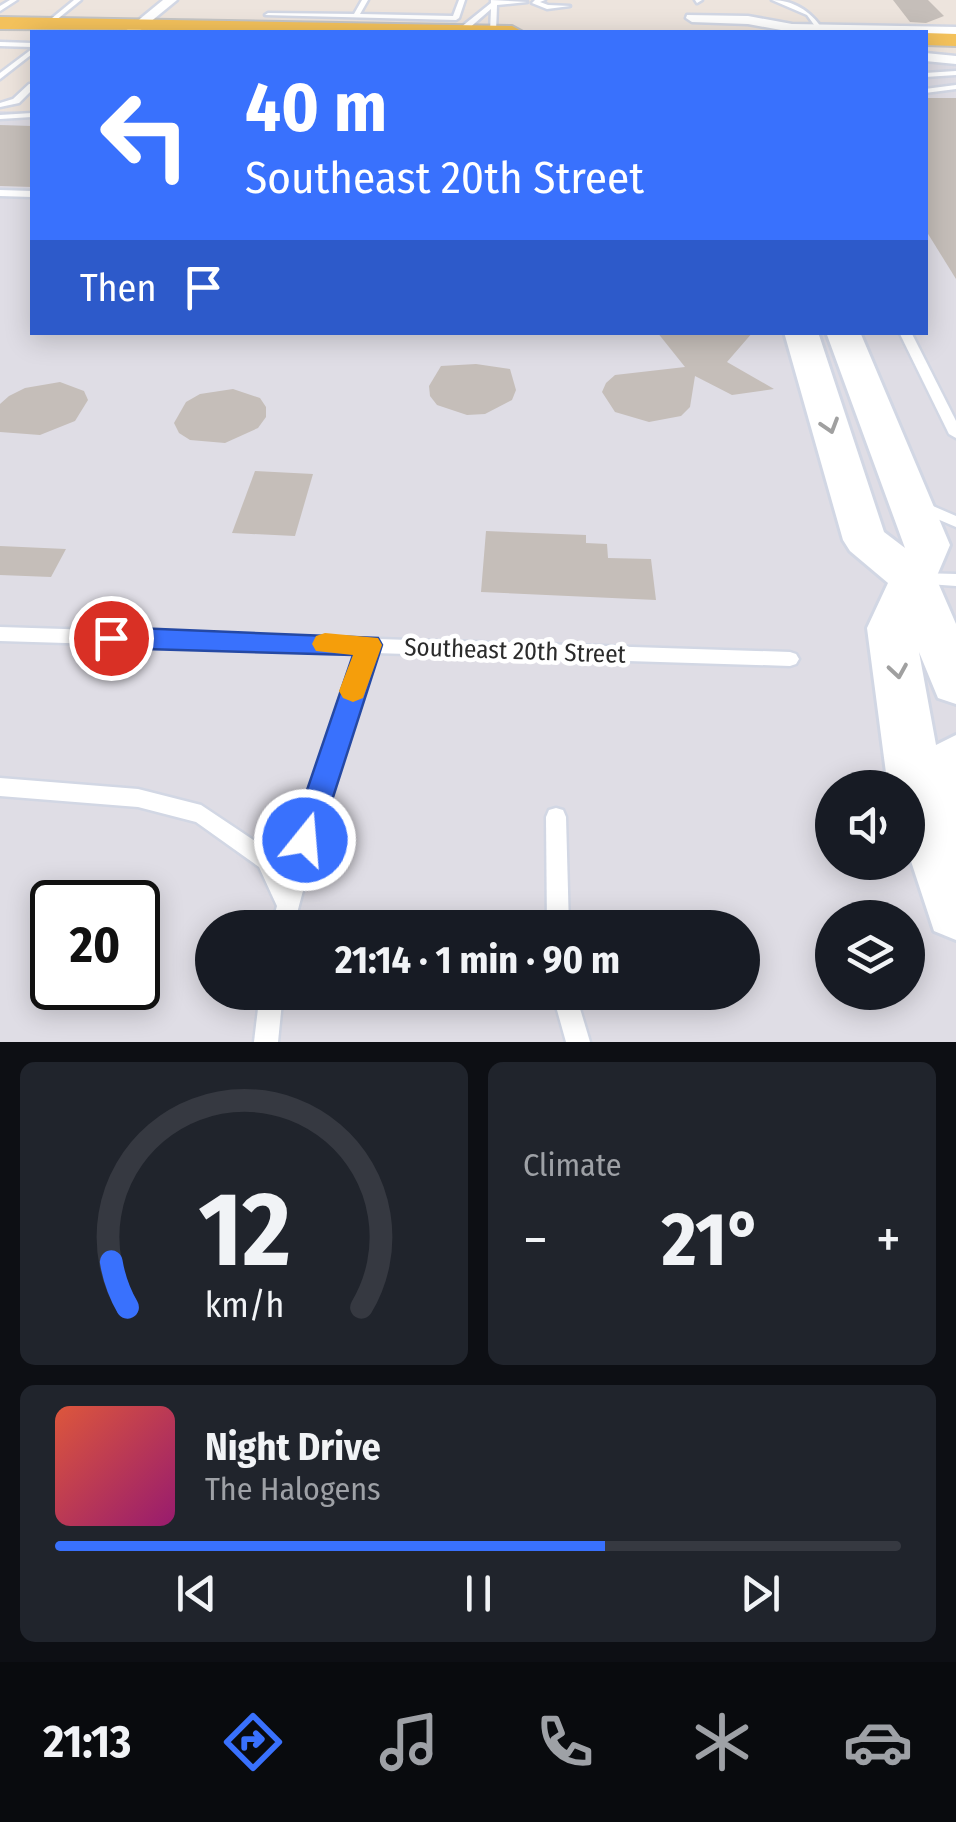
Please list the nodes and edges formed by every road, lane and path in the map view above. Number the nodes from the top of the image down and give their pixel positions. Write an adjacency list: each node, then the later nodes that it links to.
1 (14, 0): 16 (lane)
2 (78, 0): 24 (lane)
3 (171, 0): 26 (street)
4 (279, 0): 22 (lane)
5 (365, 0): 18 (lane)
6 (398, 0): 19 (lane)
7 (431, 0): 20 (lane)
8 (462, 0): 20 (lane)
9 (499, 0): 11 (lane); 29 (lane); 30 (lane)
10 (775, 0): 15 (lane)
11 (524, 1): 12 (lane); 23 (lane)
12 (538, 1): 13 (lane)
13 (566, 2)
14 (807, 2): 15 (lane)
15 (792, 7): 25 (lane)
16 (0, 10)
17 (694, 10): 21 (street)
18 (356, 16): 19 (lane); 22 (lane)
19 (390, 17): 20 (lane)
20 (424, 18)
21 (714, 19): 25 (street); 31 (street)
22 (263, 21): 26 (main road); 28 (main road)
23 (517, 25)
24 (48, 28): 26 (main road)
25 (819, 28): 32 (street)
26 (135, 29)
27 (30, 30): 35 (main road)
28 (423, 30)
29 (463, 30)
30 (493, 30)
31 (721, 30)
32 (910, 30)
33 (928, 30): 34 (street)
34 (956, 31)
35 (2, 34): 38 (lane)
36 (928, 39): 37 (main road)
37 (956, 40)
38 (30, 47)
39 (30, 50): 46 (lane)
40 (956, 50): 41 (main road)
41 (928, 53)
42 (928, 54): 43 (street)
43 (956, 60)
44 (956, 73): 45 (lane)
45 (928, 75)
46 (0, 77)
47 (956, 87): 49 (lane)
48 (30, 88): 50 (lane)
49 (928, 91)
50 (0, 105)
51 (30, 115): 52 (lane)
52 (0, 117)
53 (0, 193): 54 (lane)
54 (30, 194)
55 (803, 335): 61 (street, one-way to 61)
56 (845, 335): 59 (street)
57 (906, 335): 58 (lane)
58 (956, 434)
59 (912, 501): 60 (lane); 61 (street)
60 (956, 522)
61 (935, 579): 65 (street); 73 (street, one-way to 73)
62 (0, 634): 63 (lane, Southeast 20th Street)
63 (369, 645): 64 (lane, Southeast 20th Street); 70 (lane)
64 (790, 659)
65 (956, 683)
66 (956, 759): 68 (street)
67 (0, 788): 70 (lane)
68 (956, 815)
69 (556, 817): 72 (lane)
70 (286, 903): 71 (lane)
71 (285, 910)
72 (558, 910)
73 (956, 910)
74 (270, 1010): 76 (lane)
75 (568, 1010): 77 (lane)
76 (266, 1042)
77 (578, 1042)

